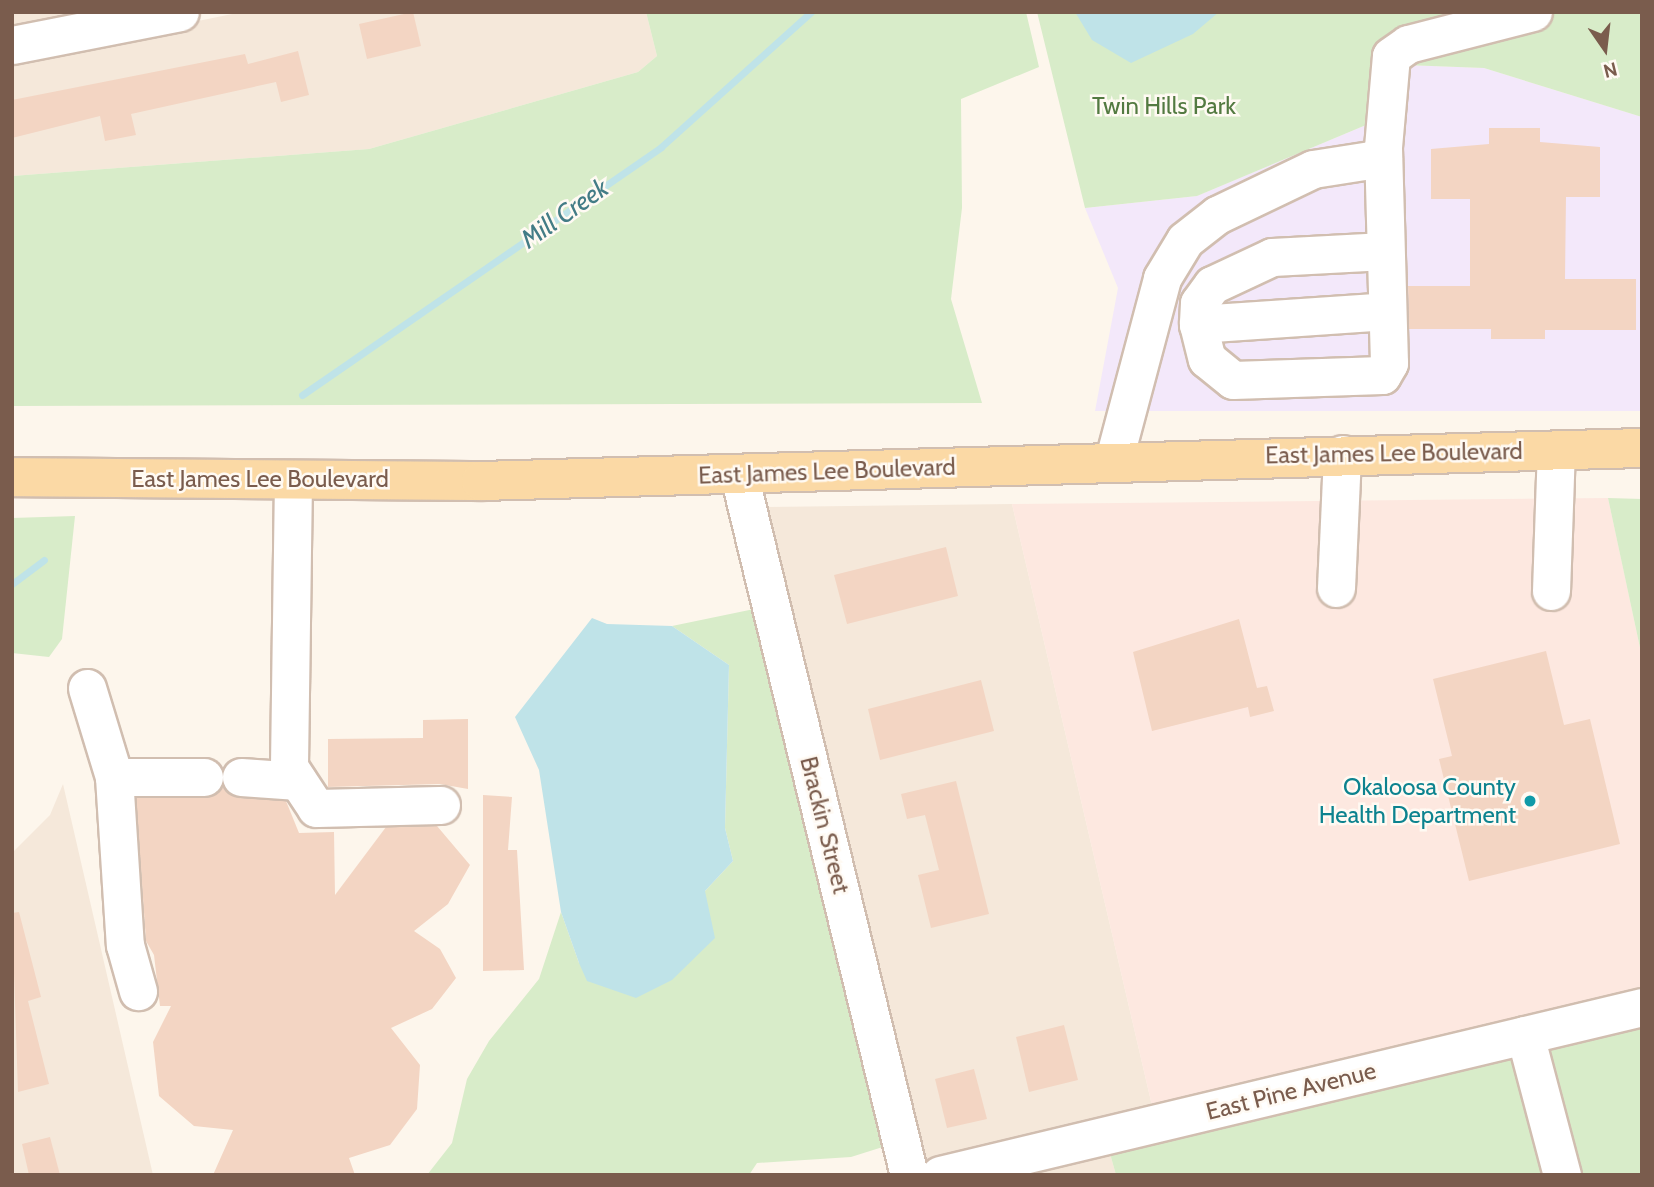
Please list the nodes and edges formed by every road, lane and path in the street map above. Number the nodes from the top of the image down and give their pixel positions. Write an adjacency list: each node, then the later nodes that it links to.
1 (180, 12): 3 (street)
2 (1533, 12): 4 (street)
3 (12, 45)
4 (1383, 158): 5 (street); 6 (street)
5 (1385, 251): 7 (street); 8 (street)
6 (1169, 263): 7 (street); 12 (street)
7 (1201, 310): 8 (street); 8 (street)
8 (1387, 311)
9 (1642, 448): 10 (main road, East James Lee Boulevard)
10 (1556, 450): 11 (main road, East James Lee Boulevard); 17 (street)
11 (1342, 454): 12 (main road, East James Lee Boulevard); 16 (street)
12 (1114, 459): 13 (main road, East James Lee Boulevard)
13 (739, 475): 15 (main road, East James Lee Boulevard); 27 (street, Brackin Street)
14 (12, 477): 15 (main road, East James Lee Boulevard)
15 (293, 479): 22 (street)
16 (1336, 588)
17 (1551, 591)
18 (87, 688): 19 (street)
19 (114, 777): 20 (street); 24 (street)
20 (204, 777)
21 (241, 777): 22 (street)
22 (298, 781): 23 (street)
23 (441, 805)
24 (138, 991)
25 (1642, 1007): 26 (street, East Pine Avenue)
26 (1525, 1035): 28 (street, East Pine Avenue); 29 (street)
27 (909, 1175)
28 (940, 1175)
29 (1562, 1175)

